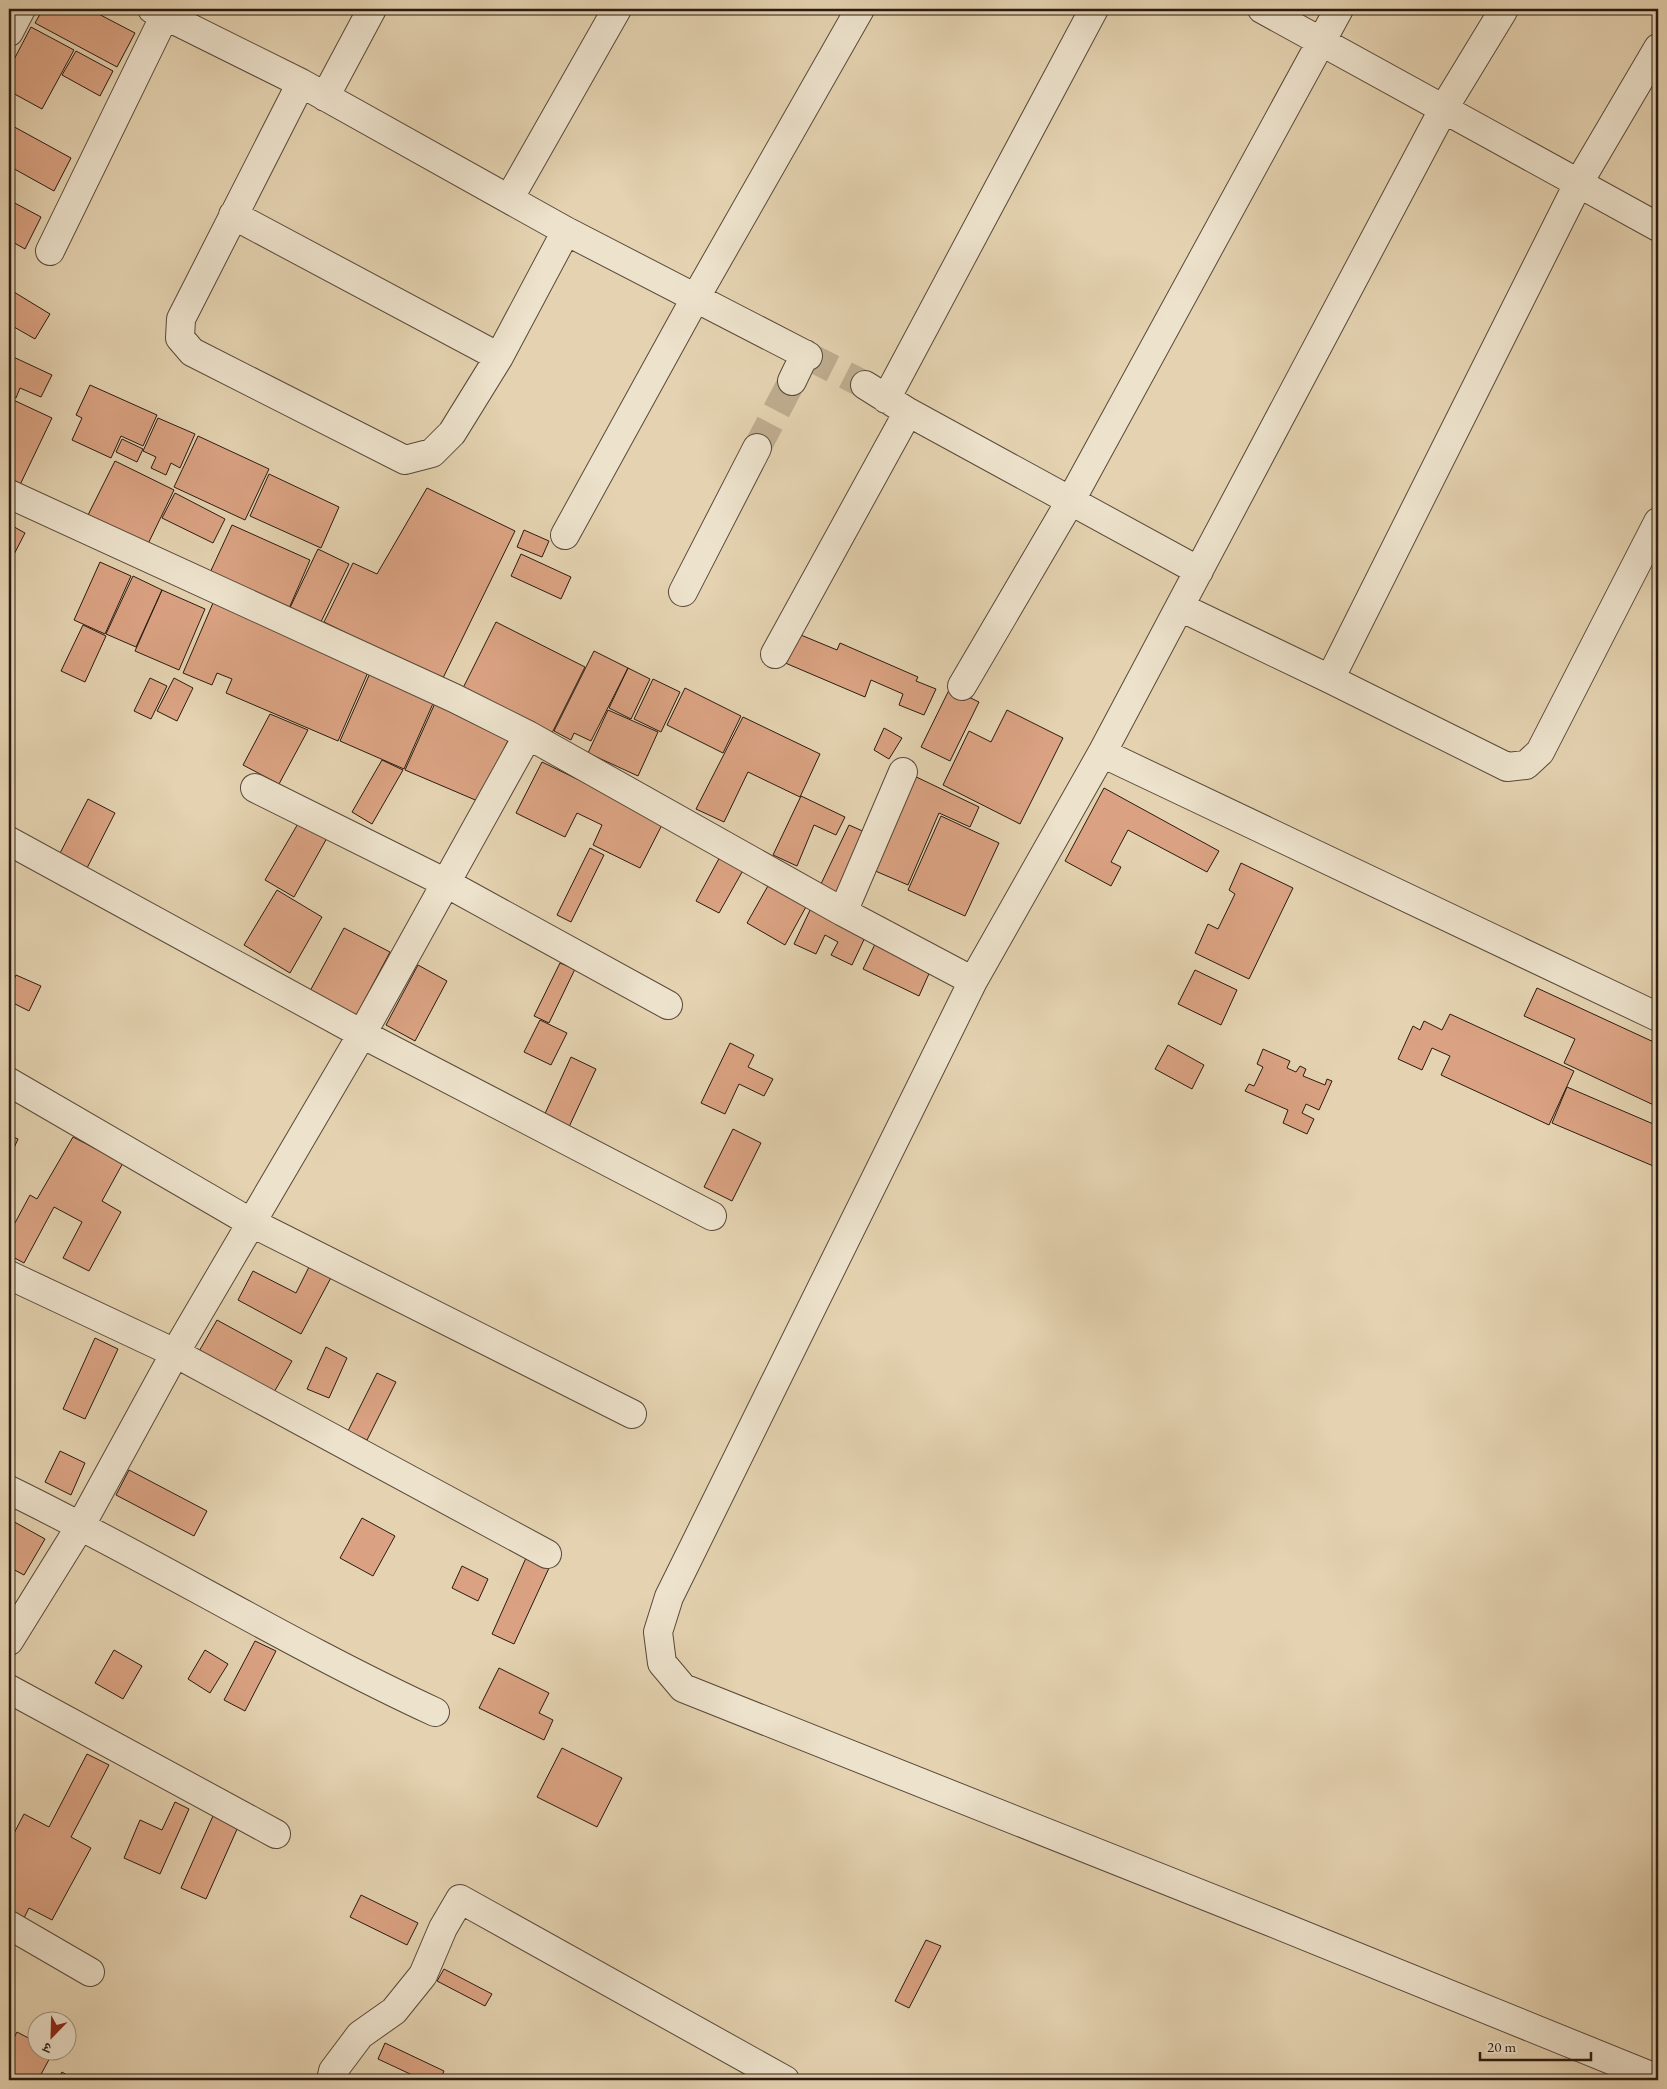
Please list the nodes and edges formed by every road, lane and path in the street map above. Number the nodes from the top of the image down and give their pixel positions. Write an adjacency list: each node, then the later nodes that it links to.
1 (21, 9): 10 (street)
2 (372, 9): 14 (street)
3 (617, 9): 17 (street)
4 (860, 9): 22 (street)
5 (1094, 9): 25 (street)
6 (1262, 9): 11 (street)
7 (1339, 9): 11 (street)
8 (1503, 11): 15 (street)
9 (158, 12): 13 (street); 21 (street)
10 (9, 32)
11 (1322, 41): 15 (street); 28 (street)
12 (1658, 48): 16 (street)
13 (301, 83): 14 (street); 18 (street)
14 (325, 97): 17 (street)
15 (1444, 108): 16 (street); 31 (street)
16 (1578, 184): 19 (street); 35 (street)
17 (509, 199): 20 (street)
18 (233, 215): 23 (street); 23 (street)
19 (1658, 227)
20 (566, 231): 22 (street); 23 (street)
21 (50, 251)
22 (696, 297): 24 (street); 30 (street)
23 (499, 357)
24 (792, 380)
25 (886, 399): 28 (street); 34 (street)
26 (757, 448): 32 (street)
27 (9, 494): 37 (street)
28 (1071, 500): 31 (street); 36 (street)
29 (1658, 522): 35 (street)
30 (565, 535)
31 (1199, 571): 33 (street)
32 (683, 592)
33 (1180, 608): 35 (street); 38 (street)
34 (774, 654)
35 (1330, 678)
36 (962, 686)
37 (528, 735): 42 (street); 43 (street)
38 (1102, 753): 44 (street); 46 (street)
39 (903, 772): 43 (street)
40 (255, 788): 42 (street)
41 (9, 842): 47 (street)
42 (446, 883): 45 (street); 47 (street)
43 (843, 912): 44 (street)
44 (972, 981): 63 (street)
45 (668, 1005)
46 (1658, 1017)
47 (362, 1034): 49 (street); 50 (street)
48 (9, 1082): 50 (street)
49 (712, 1216)
50 (250, 1222): 52 (street); 53 (street)
51 (9, 1275): 52 (street)
52 (175, 1353): 55 (street); 56 (street)
53 (632, 1414)
54 (9, 1490): 55 (street)
55 (81, 1525): 57 (street); 59 (street)
56 (547, 1554)
57 (9, 1641)
58 (9, 1689): 60 (street)
59 (435, 1712)
60 (276, 1834)
61 (9, 1925): 62 (street)
62 (90, 1972)
63 (1658, 2079)
64 (331, 2080): 65 (street)
65 (785, 2080)

